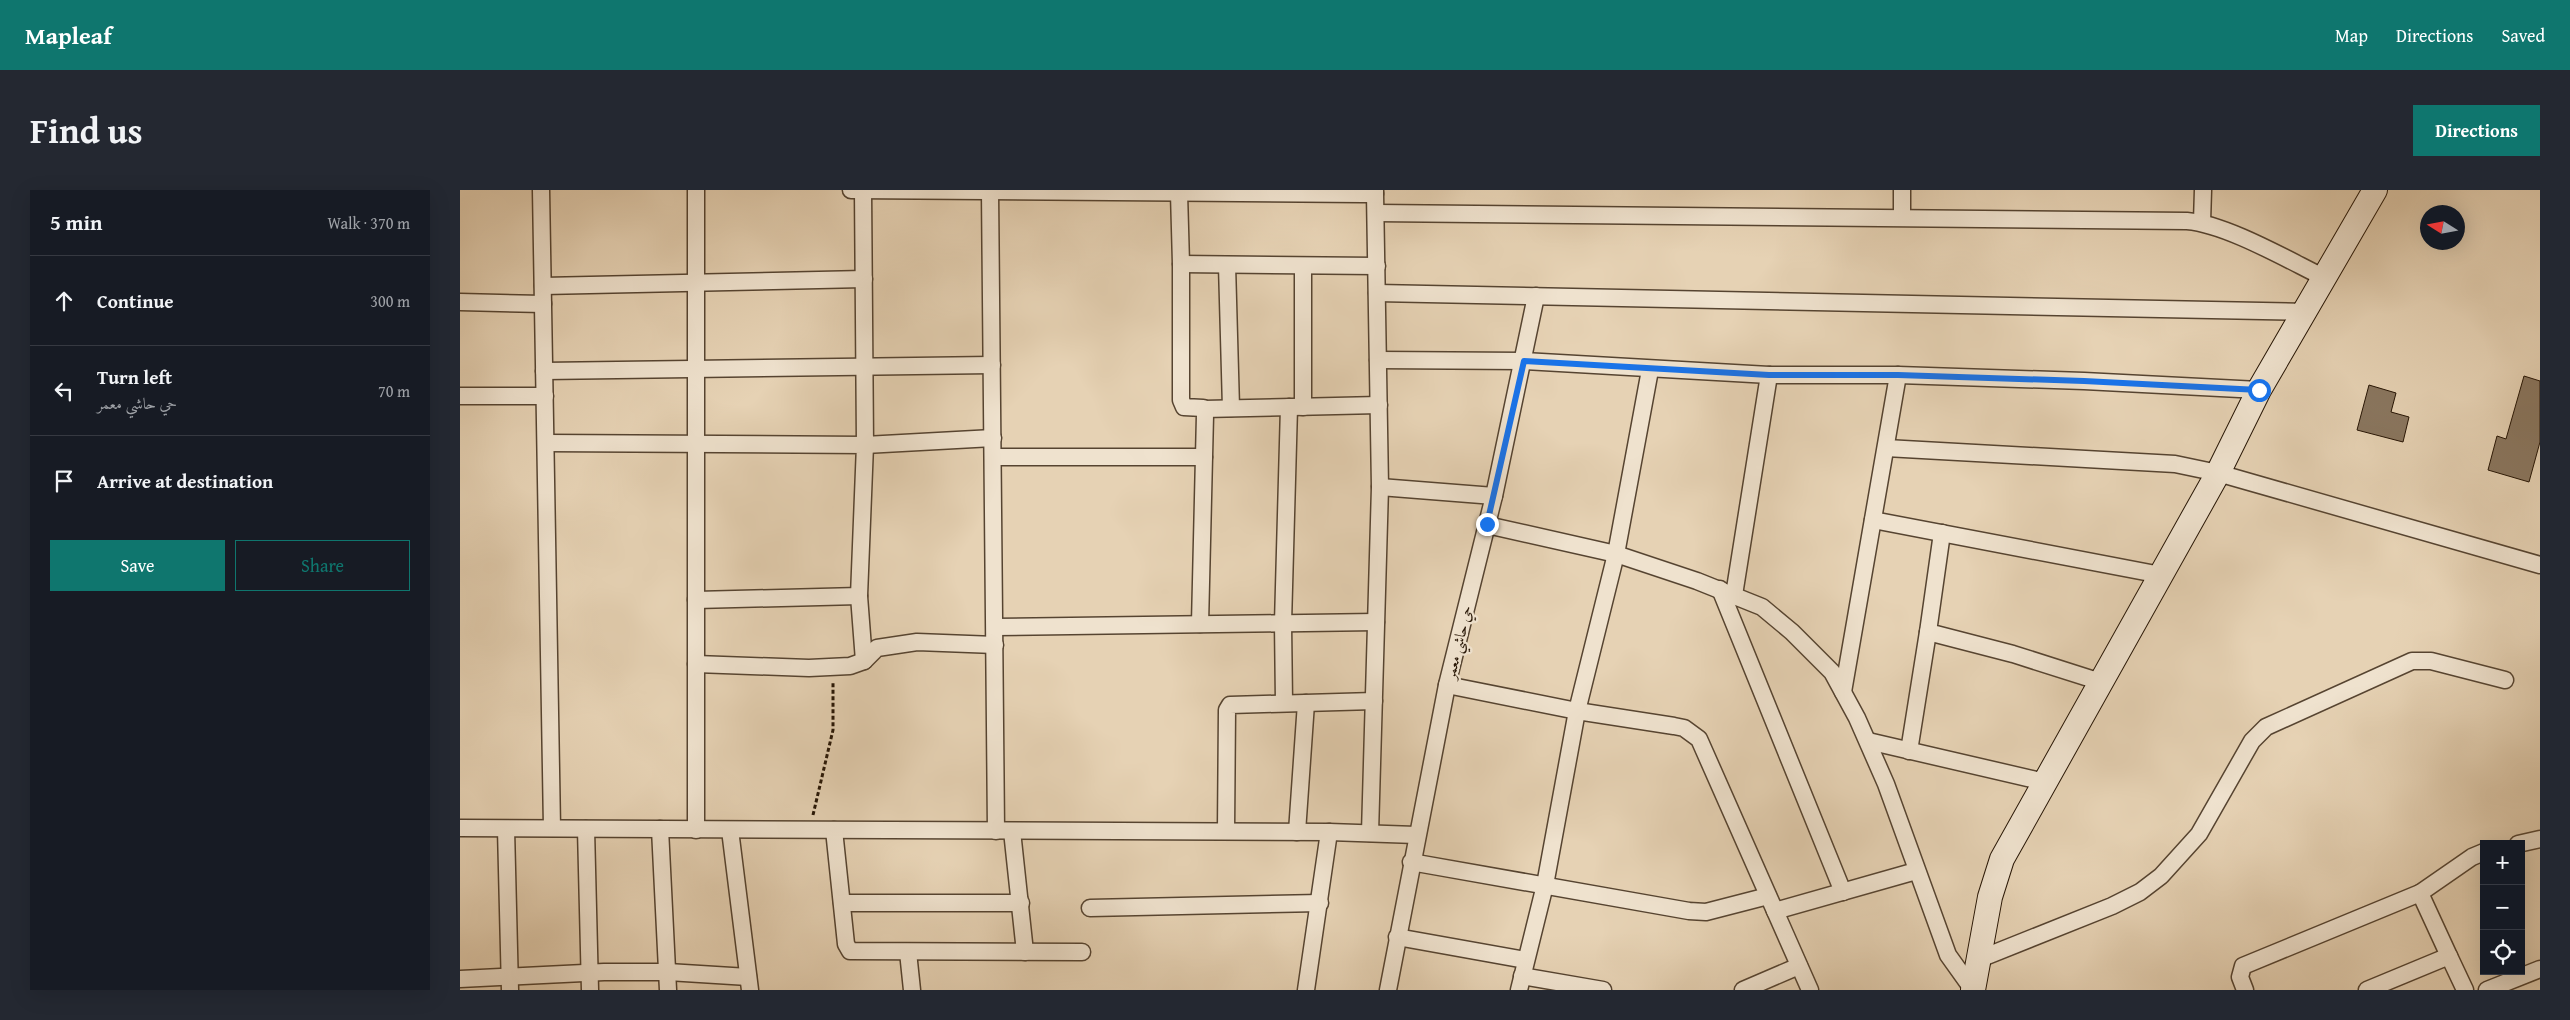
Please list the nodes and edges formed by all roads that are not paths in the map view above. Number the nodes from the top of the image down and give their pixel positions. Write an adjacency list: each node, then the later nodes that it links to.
1 (542, 190): 22 (street)
2 (696, 190): 21 (street)
3 (851, 190): 4 (street)
4 (864, 190): 5 (street); 20 (street)
5 (948, 190): 9 (street)
6 (1902, 190): 13 (street)
7 (2203, 190): 14 (street)
8 (2375, 190): 19 (street)
9 (990, 191): 11 (street); 31 (street)
10 (1375, 192): 11 (street); 12 (street)
11 (1179, 193): 15 (street)
12 (1376, 213): 13 (street); 18 (street)
13 (1902, 217): 14 (street)
14 (2202, 222): 19 (street)
15 (1181, 264): 16 (street); 43 (street)
16 (1227, 265): 17 (street); 42 (street)
17 (1303, 266): 18 (street); 41 (street)
18 (1377, 266): 23 (street)
19 (2325, 278): 27 (street)
20 (864, 279): 21 (street); 30 (street)
21 (696, 281): 22 (street); 32 (street)
22 (543, 286): 26 (street)
23 (1377, 292): 24 (street); 28 (street)
24 (1536, 296): 27 (street); 29 (street, حي حاشي معمر)
25 (460, 302): 26 (street)
26 (543, 304): 34 (street)
27 (2306, 312): 37 (street)
28 (1378, 360): 29 (street); 40 (street)
29 (1524, 361): 33 (street); 53 (street, حي حاشي معمر)
30 (865, 366): 31 (street); 32 (street); 47 (street)
31 (992, 366): 44 (street)
32 (696, 368): 34 (street); 46 (street)
33 (1650, 370): 35 (street); 57 (street)
34 (544, 371): 39 (street)
35 (1769, 375): 36 (street); 60 (street)
36 (1898, 375): 37 (street); 48 (street)
37 (2259, 390): 51 (street)
38 (460, 396): 39 (street)
39 (545, 396): 45 (street)
40 (1379, 405): 41 (street); 52 (street)
41 (1296, 407): 42 (street); 64 (street)
42 (1231, 408): 43 (street)
43 (1204, 409): 50 (street)
44 (993, 438): 47 (street); 49 (street)
45 (546, 444): 46 (street); 83 (street)
46 (696, 444): 47 (street); 62 (street)
47 (865, 445): 61 (street)
48 (1886, 448): 51 (street); 54 (street)
49 (993, 457): 50 (street); 66 (street)
50 (1204, 457): 65 (street)
51 (2218, 473): 58 (street); 59 (street)
52 (1380, 487): 53 (street); 63 (street)
53 (1494, 496): 55 (street, حي حاشي معمر)
54 (1873, 520): 56 (street); 74 (street)
55 (1487, 524): 57 (street); 73 (street, حي حاشي معمر)
56 (1942, 533): 59 (street); 67 (street)
57 (1616, 554): 60 (street); 78 (street)
58 (2540, 565)
59 (2161, 575): 72 (street)
60 (1727, 592): 74 (street); 103 (street)
61 (859, 596): 62 (street); 69 (street)
62 (696, 600): 70 (street)
63 (1376, 622): 64 (street); 75 (street)
64 (1283, 623): 65 (street); 76 (street)
65 (1200, 624): 66 (street)
66 (994, 627): 68 (street)
67 (1928, 632): 72 (street); 80 (street)
68 (995, 645): 69 (street); 90 (street)
69 (864, 661): 70 (street)
70 (696, 664): 87 (street)
71 (2505, 680): 116 (street)
72 (2101, 682): 81 (street)
73 (1447, 685): 78 (street); 96 (street, حي حاشي معمر)
74 (1843, 692): 79 (street)
75 (1374, 701): 77 (street); 95 (street)
76 (1284, 703): 77 (street); 92 (street)
77 (1306, 703): 93 (street)
78 (1577, 711): 102 (street); 108 (street)
79 (1868, 741): 80 (street); 101 (street)
80 (1910, 751): 81 (street)
81 (2045, 782): 116 (street)
82 (460, 828): 84 (street)
83 (552, 828): 84 (street); 85 (street)
84 (506, 829): 123 (street)
85 (586, 829): 86 (street); 120 (street)
86 (660, 829): 87 (street); 119 (street)
87 (696, 830): 88 (street)
88 (730, 830): 89 (street); 124 (street)
89 (834, 830): 90 (street); 105 (street)
90 (996, 831): 91 (street)
91 (1012, 831): 92 (street); 106 (street)
92 (1226, 831): 93 (street)
93 (1297, 832): 94 (street)
94 (1329, 832): 95 (street); 107 (street)
95 (1370, 833): 96 (street)
96 (1416, 836): 100 (street, حي حاشي معمر)
97 (2540, 839): 98 (street)
98 (2525, 842)
99 (2480, 854): 104 (street)
100 (1412, 862): 102 (street); 110 (street, حي حاشي معمر)
101 (1916, 871): 103 (street); 133 (street)
102 (1545, 885): 108 (street); 115 (street)
103 (1843, 892): 108 (street)
104 (2420, 893): 114 (street); 134 (street)
105 (842, 903): 106 (street); 111 (street)
106 (1021, 903): 112 (street)
107 (1320, 903): 109 (street); 128 (street)
108 (1771, 904): 117 (street)
109 (1090, 908)
110 (1397, 937): 115 (street); 129 (street, حي حاشي معمر)
111 (908, 952): 112 (street); 127 (street)
112 (1025, 952): 113 (street)
113 (1082, 952)
114 (2449, 956): 135 (street); 136 (street)
115 (1525, 960): 122 (street)
116 (1977, 960): 133 (street)
117 (1799, 966): 131 (street); 132 (street)
118 (2540, 969): 137 (street)
119 (668, 972): 120 (street); 124 (street); 126 (street)
120 (590, 973): 123 (street); 125 (street)
121 (460, 979): 123 (street)
122 (1520, 983): 130 (street)
123 (510, 984)
124 (749, 984)
125 (590, 990)
126 (668, 990)
127 (912, 990)
128 (1306, 990)
129 (1388, 990)
130 (1603, 990)
131 (1743, 990)
132 (1810, 990)
133 (1973, 990)
134 (2245, 990)
135 (2367, 990)
136 (2465, 990)
137 (2487, 990)

